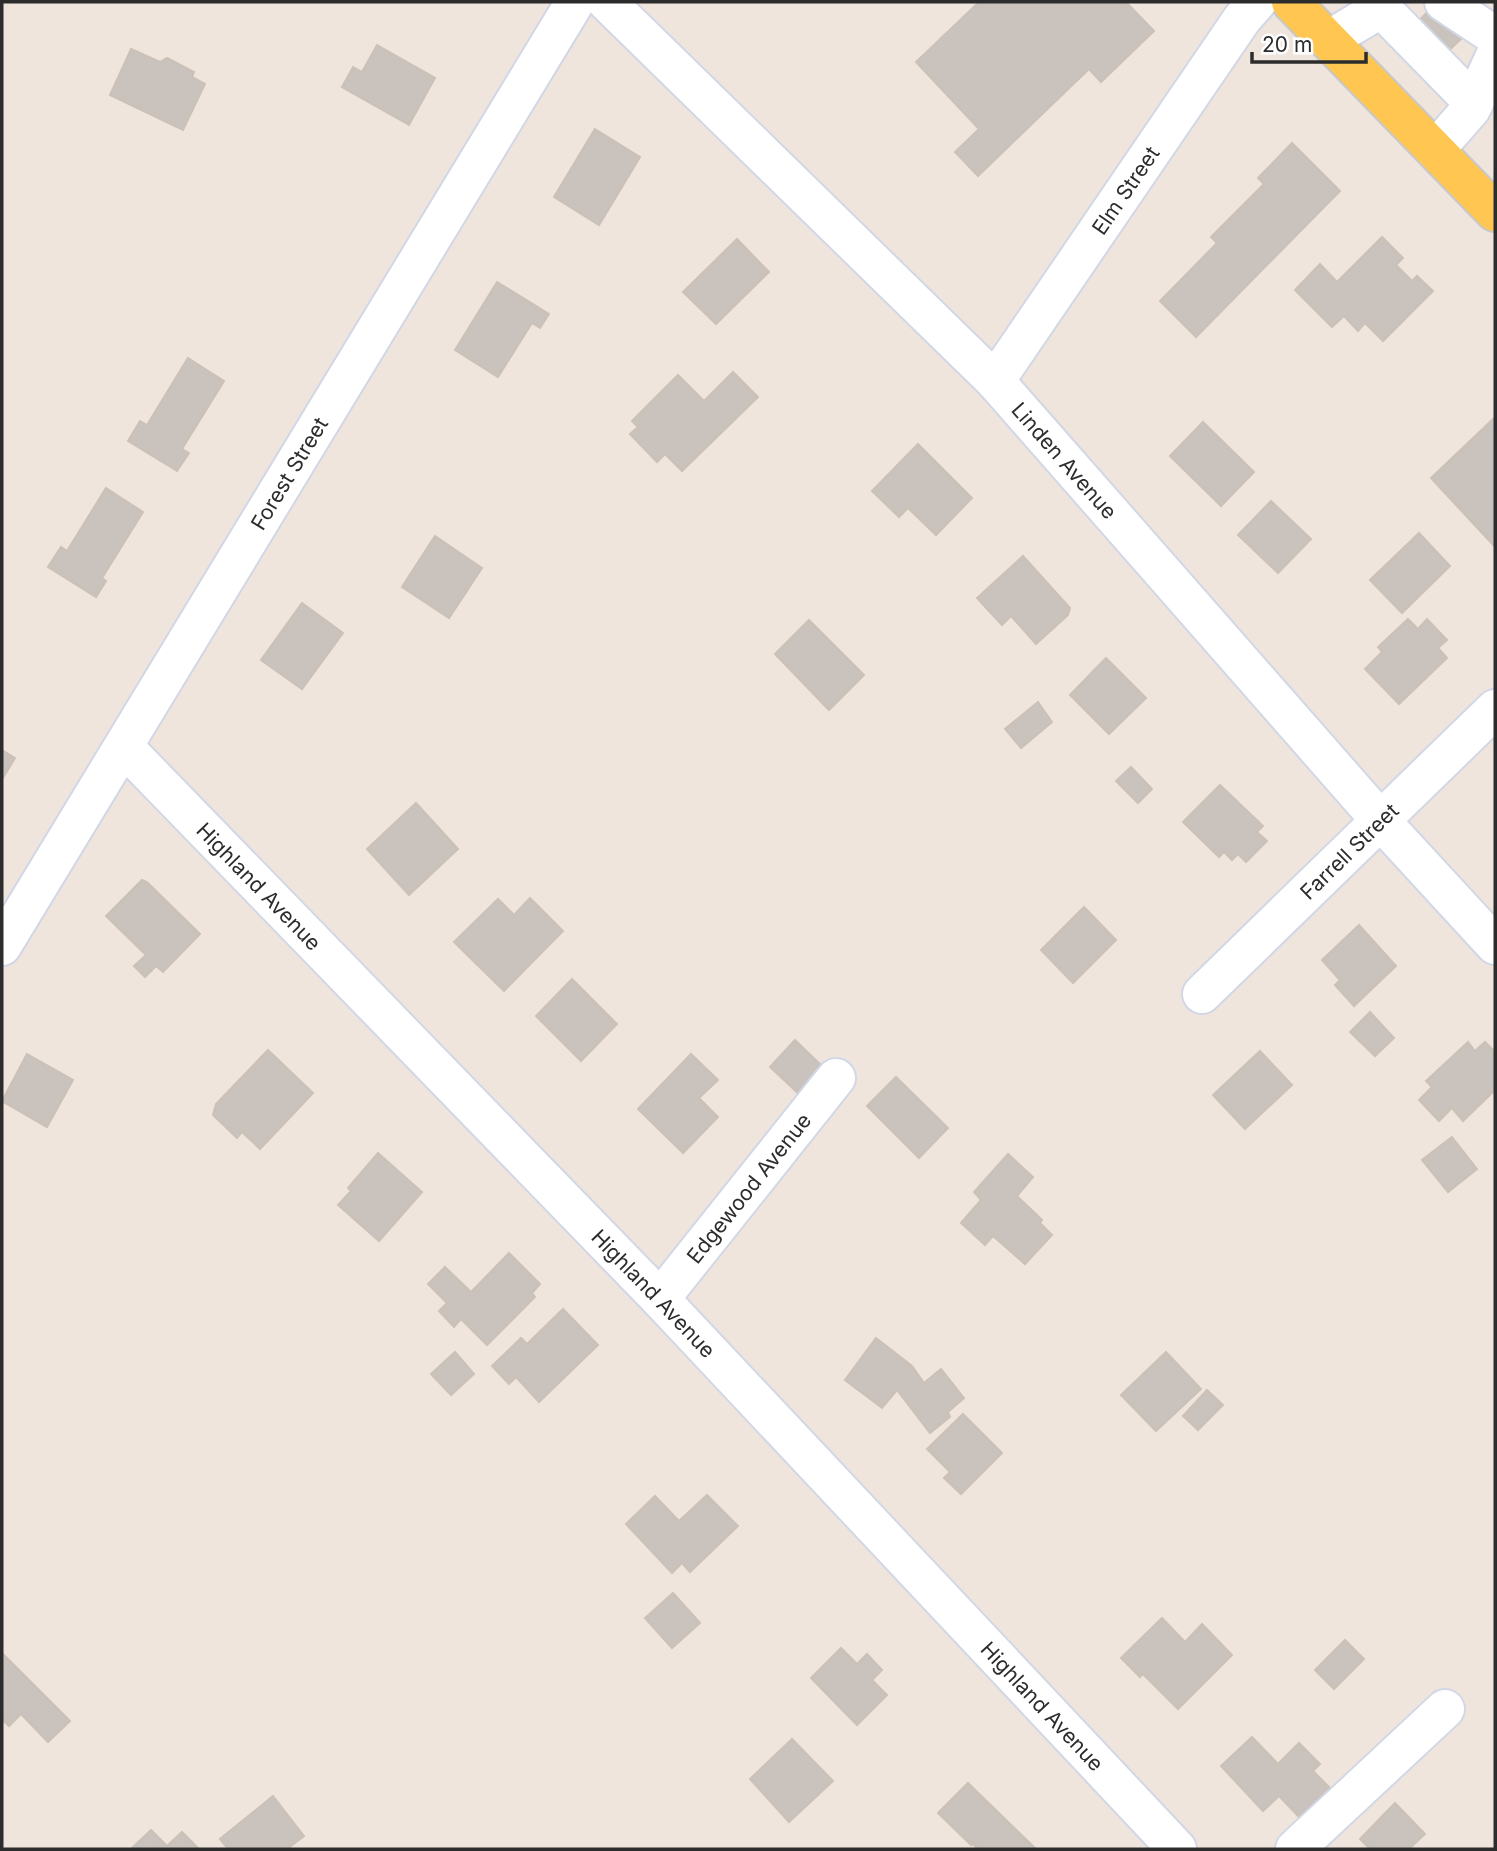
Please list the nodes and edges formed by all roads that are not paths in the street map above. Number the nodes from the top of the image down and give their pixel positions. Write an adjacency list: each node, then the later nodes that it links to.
1 (575, 2): 15 (street, Forest Street)
2 (607, 2): 13 (street, Linden Avenue)
3 (1257, 2): 13 (street, Elm Street)
4 (1291, 2): 8 (main road)
5 (1444, 2): 7 (street)
6 (1382, 5): 8 (street); 10 (street)
7 (1495, 36)
8 (1328, 40): 11 (main road)
9 (1495, 56): 10 (street)
10 (1474, 103): 11 (street)
11 (1435, 150): 12 (main road)
12 (1495, 212)
13 (995, 381): 16 (street, Linden Avenue)
14 (1495, 709): 16 (street, Farrell Street)
15 (124, 747): 18 (street, Forest Street); 21 (street, Highland Avenue)
16 (1381, 821): 17 (street, Linden Avenue); 19 (street, Farrell Street)
17 (1495, 945)
18 (2, 946)
19 (1202, 994)
20 (836, 1078): 21 (street, Edgewood Avenue)
21 (660, 1299): 23 (street, Highland Avenue)
22 (1446, 1709): 24 (street)
23 (1177, 1849)
24 (1295, 1849)

